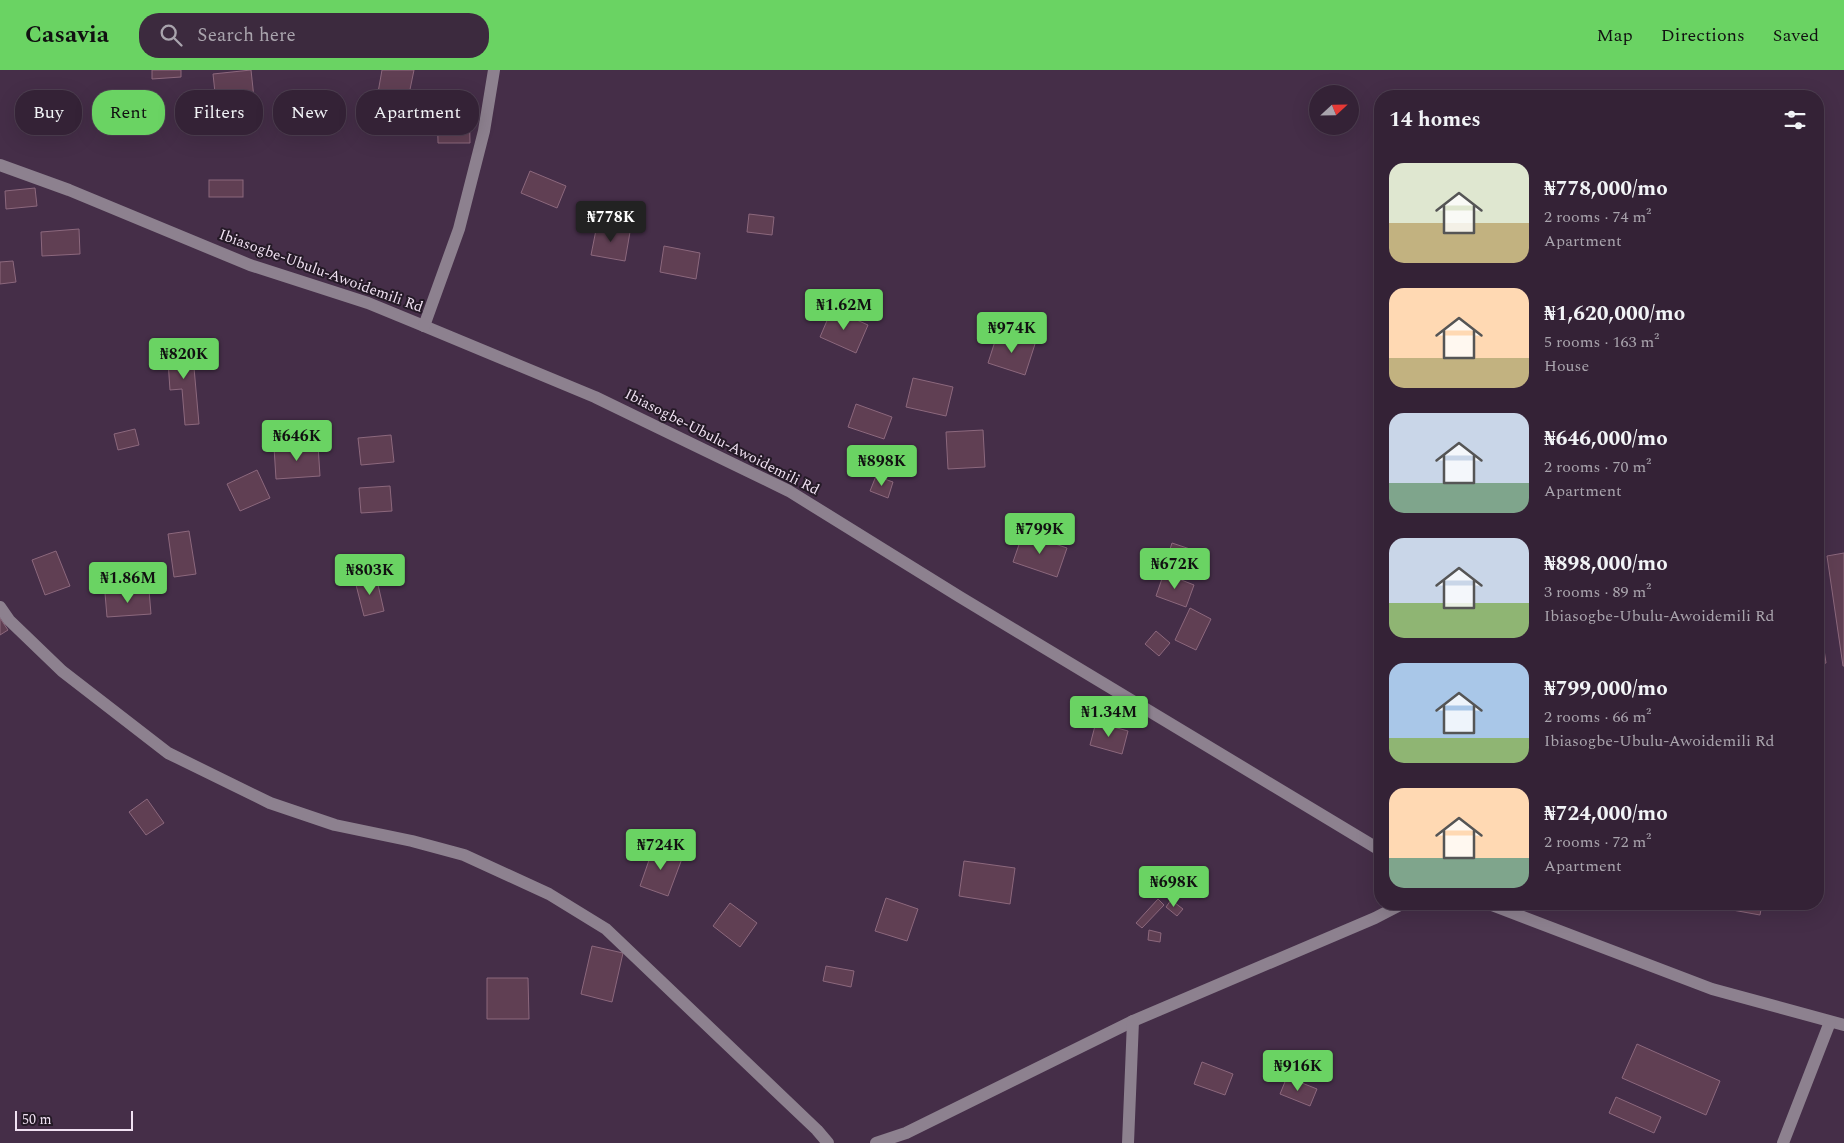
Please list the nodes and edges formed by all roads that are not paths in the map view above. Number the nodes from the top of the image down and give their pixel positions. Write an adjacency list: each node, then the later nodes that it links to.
1 (494, 70): 3 (street)
2 (0, 165): 3 (street, Ibiasogbe-Ubulu-Awoidemili Rd)
3 (424, 326): 5 (street, Ibiasogbe-Ubulu-Awoidemili Rd)
4 (0, 607): 11 (street)
5 (1374, 846)
6 (1390, 910): 8 (street)
7 (1506, 910): 9 (street)
8 (1133, 1021): 12 (street); 13 (street)
9 (1830, 1022): 10 (street); 14 (street)
10 (1844, 1025)
11 (828, 1143)
12 (876, 1143)
13 (1128, 1143)
14 (1783, 1143)

